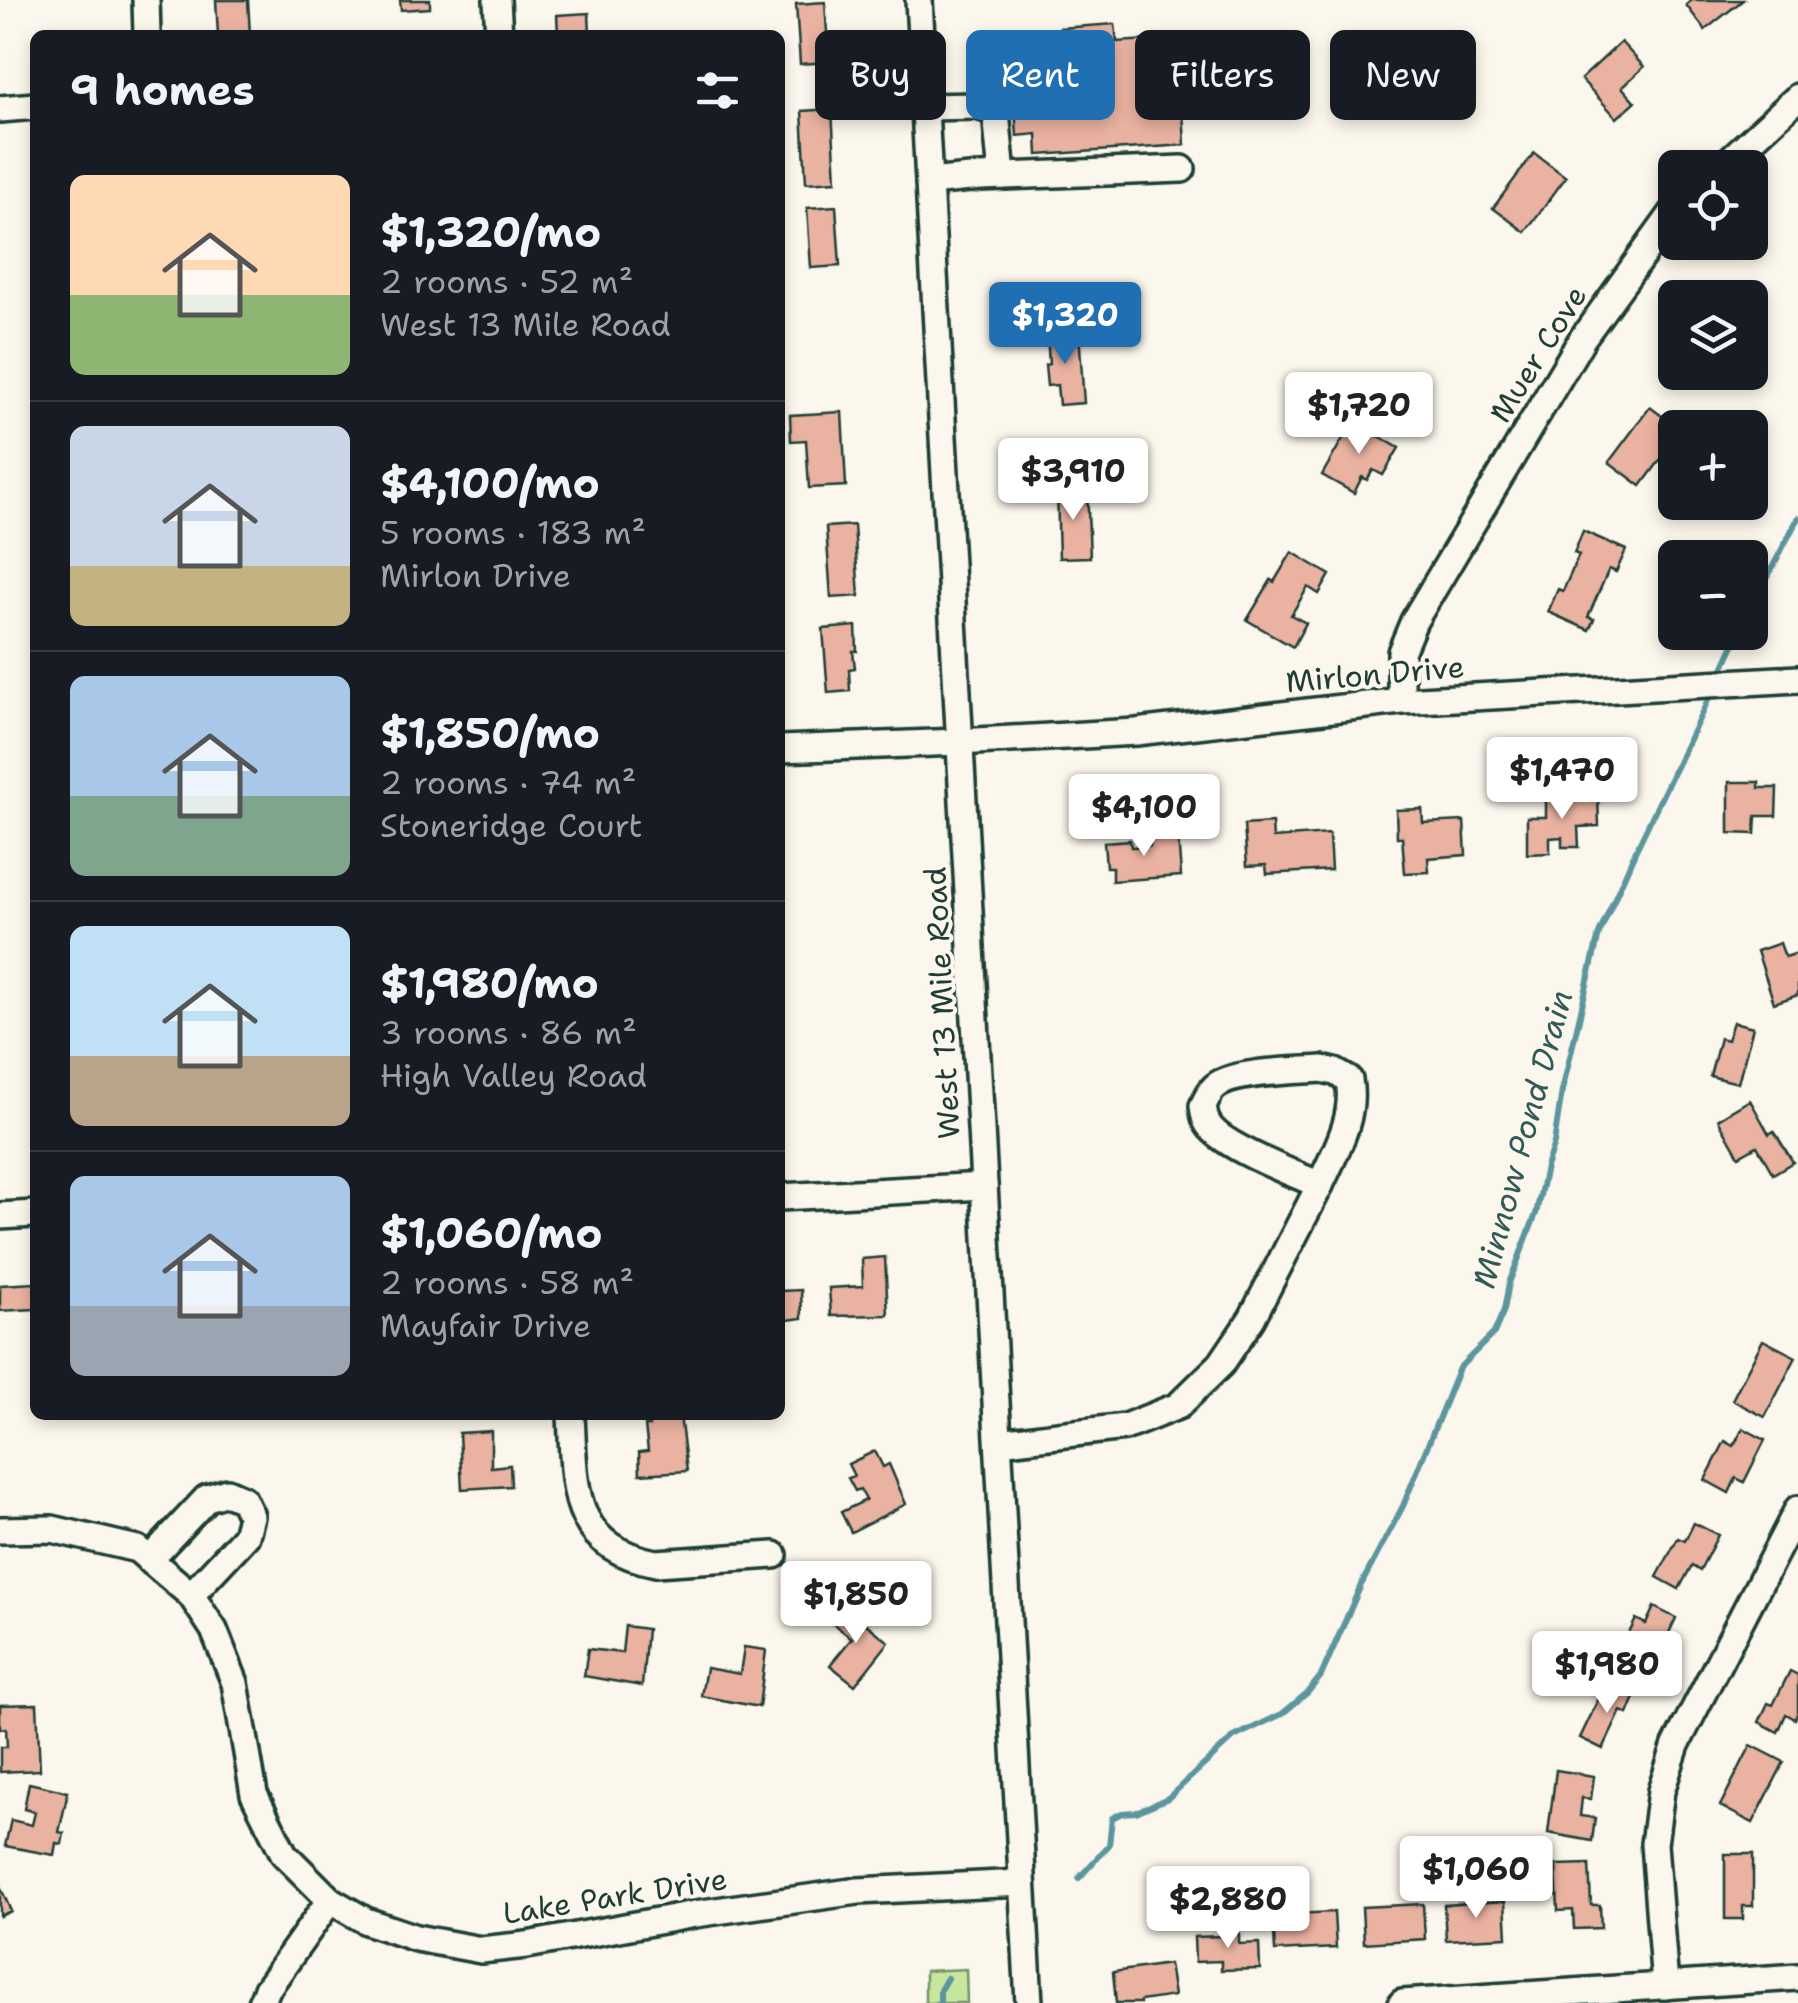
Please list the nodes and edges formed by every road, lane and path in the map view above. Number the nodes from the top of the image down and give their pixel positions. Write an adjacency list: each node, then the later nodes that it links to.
1 (146, 0): 4 (street)
2 (497, 0): 5 (street)
3 (919, 0): 6 (street, West 13 Mile Road)
4 (148, 30)
5 (499, 30)
6 (921, 30)
7 (1798, 96): 12 (street)
8 (30, 106): 10 (street)
9 (946, 107): 14 (street)
10 (0, 108)
11 (926, 120): 15 (street, West 13 Mile Road)
12 (1740, 150)
13 (1182, 169): 14 (street)
14 (1002, 176): 15 (street)
15 (929, 182): 19 (street, West 13 Mile Road)
16 (1658, 234): 18 (street, Muer Cove)
17 (1798, 678): 18 (street, Mirlon Drive)
18 (1401, 701): 19 (street, Mirlon Drive)
19 (960, 742): 20 (street, Mirlon Drive); 22 (street, West 13 Mile Road)
20 (785, 749)
21 (1320, 1185): 21 (street); 27 (street)
22 (984, 1186): 23 (street); 27 (street, West 13 Mile Road)
23 (785, 1197)
24 (30, 1214): 25 (street)
25 (0, 1216)
26 (571, 1420): 30 (street)
27 (998, 1442): 33 (street, West 13 Mile Road)
28 (1798, 1509): 36 (street)
29 (0, 1530): 31 (street, Lake Park Drive)
30 (774, 1555)
31 (149, 1560): 32 (street, Lake Park Drive); 32 (street)
32 (191, 1596): 34 (street, Lake Park Drive)
33 (1022, 1882): 34 (street, Lake Park Drive); 38 (street, West 13 Mile Road)
34 (330, 1900): 37 (street)
35 (1798, 1977): 36 (street)
36 (1665, 1986): 39 (street)
37 (261, 2003)
38 (1029, 2003)
39 (1402, 2003)

